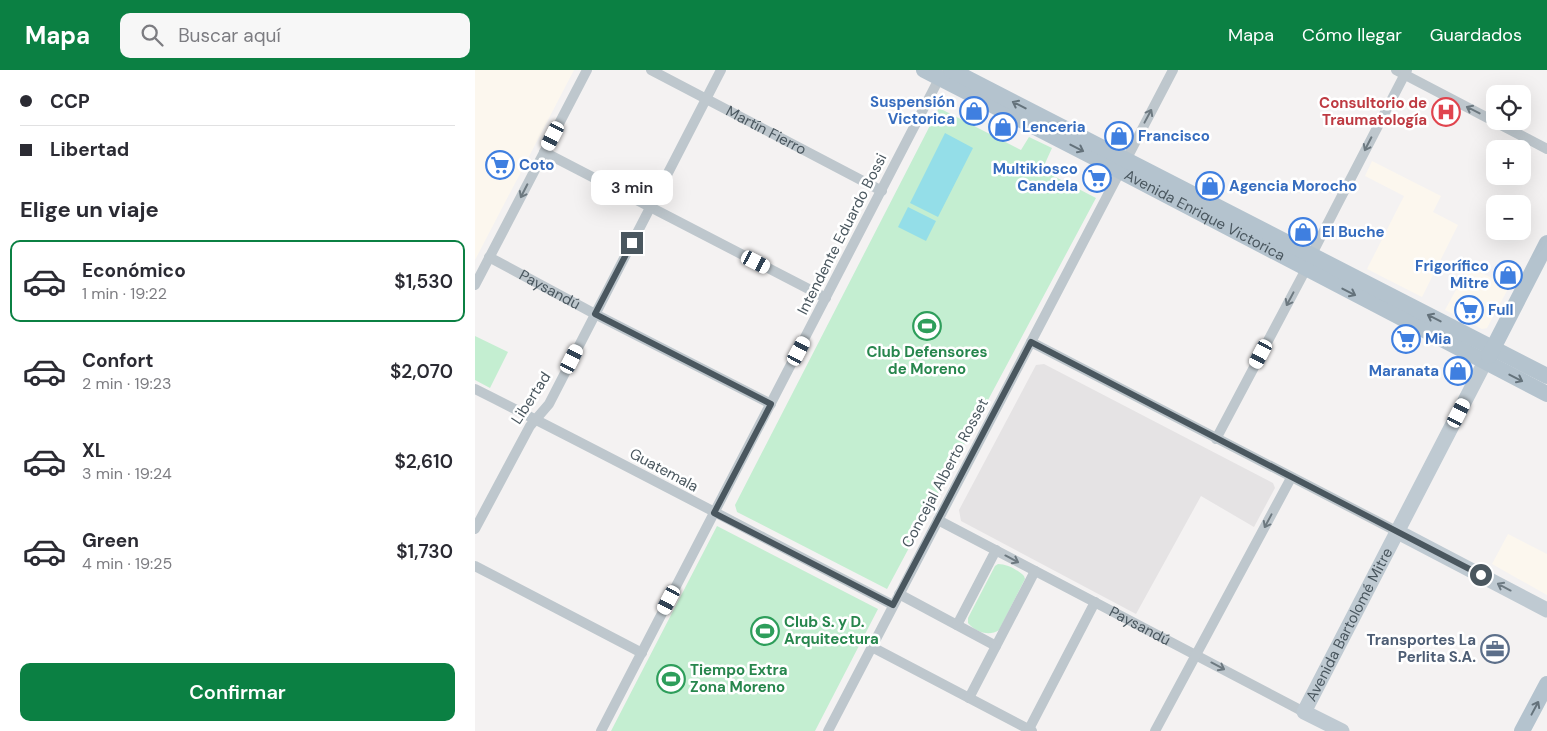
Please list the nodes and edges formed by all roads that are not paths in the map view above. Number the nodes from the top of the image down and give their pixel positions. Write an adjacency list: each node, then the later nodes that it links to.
1 (587, 70): 10 (street)
2 (651, 70): 8 (street, Martín Fierro)
3 (721, 70): 8 (street, Libertad)
4 (924, 70): 7 (main road, Avenida Enrique Victorica)
5 (1173, 70): 11 (street, Concejal Alberto Rosset, one-way to 5)
6 (1402, 71): 9 (street, one-way to 6); 16 (street, one-way to 16)
7 (945, 73): 11 (main road, Avenida Enrique Victorica); 12 (street, Intendente Eduardo Bossi)
8 (706, 99): 12 (street, Martín Fierro); 13 (street, Libertad)
9 (1547, 149)
10 (544, 152): 13 (street); 15 (street, one-way to 15)
11 (1123, 165): 16 (main road, Avenida Enrique Victorica); 20 (street, Concejal Alberto Rosset)
12 (882, 191): 18 (street, Intendente Eduardo Bossi)
13 (650, 208): 18 (street); 19 (street, Libertad)
14 (1547, 243): 21 (main road, Avenida Bartolomé Mitre)
15 (489, 258): 17 (street); 19 (street, Paysandú)
16 (1308, 262): 21 (main road, Avenida Enrique Victorica); 27 (street, one-way to 27)
17 (475, 285)
18 (826, 298): 25 (street, Intendente Eduardo Bossi)
19 (595, 314): 25 (street, Paysandú); 26 (street, Libertad)
20 (1031, 342): 27 (street); 30 (street, Concejal Alberto Rosset)
21 (1489, 355): 22 (main road); 24 (main road, one-way to 24); 32 (street, Avenida Bartolomé Mitre)
22 (1547, 376)
23 (475, 388): 26 (street, Guatemala)
24 (1547, 394)
25 (771, 404): 29 (street, Intendente Eduardo Bossi)
26 (536, 419): 29 (street, Guatemala); 31 (street, Libertad)
27 (1215, 439): 28 (street)
28 (1291, 478): 32 (street); 44 (street, one-way to 44)
29 (714, 513): 38 (street, Guatemala); 43 (street, Intendente Eduardo Bossi)
30 (938, 520): 33 (street, Paysandú); 36 (street, Concejal Alberto Rosset)
31 (475, 529)
32 (1398, 532): 39 (street, one-way to 32); 47 (street, Avenida Bartolomé Mitre)
33 (996, 550): 35 (street, Paysandú, one-way to 35); 40 (street)
34 (475, 566): 43 (street)
35 (1035, 571): 37 (street, Paysandú); 41 (street)
36 (899, 594): 38 (street, Concejal Alberto Rosset); 40 (street)
37 (1095, 602): 44 (street, Paysandú); 48 (street)
38 (893, 605): 42 (street, Concejal Alberto Rosset)
39 (1547, 610)
40 (957, 625): 41 (street)
41 (996, 646): 46 (street)
42 (872, 647): 46 (street); 50 (street, Concejal Alberto Rosset)
43 (642, 653): 49 (street, Intendente Eduardo Bossi)
44 (1197, 655): 47 (street, Paysandú, one-way to 47); 51 (street)
45 (1547, 684): 53 (main road, one-way to 45)
46 (969, 698): 48 (street)
47 (1304, 712): 52 (street, Paysandú)
48 (1031, 730)
49 (601, 731)
50 (828, 731)
51 (1155, 731)
52 (1342, 731)
53 (1522, 731)

